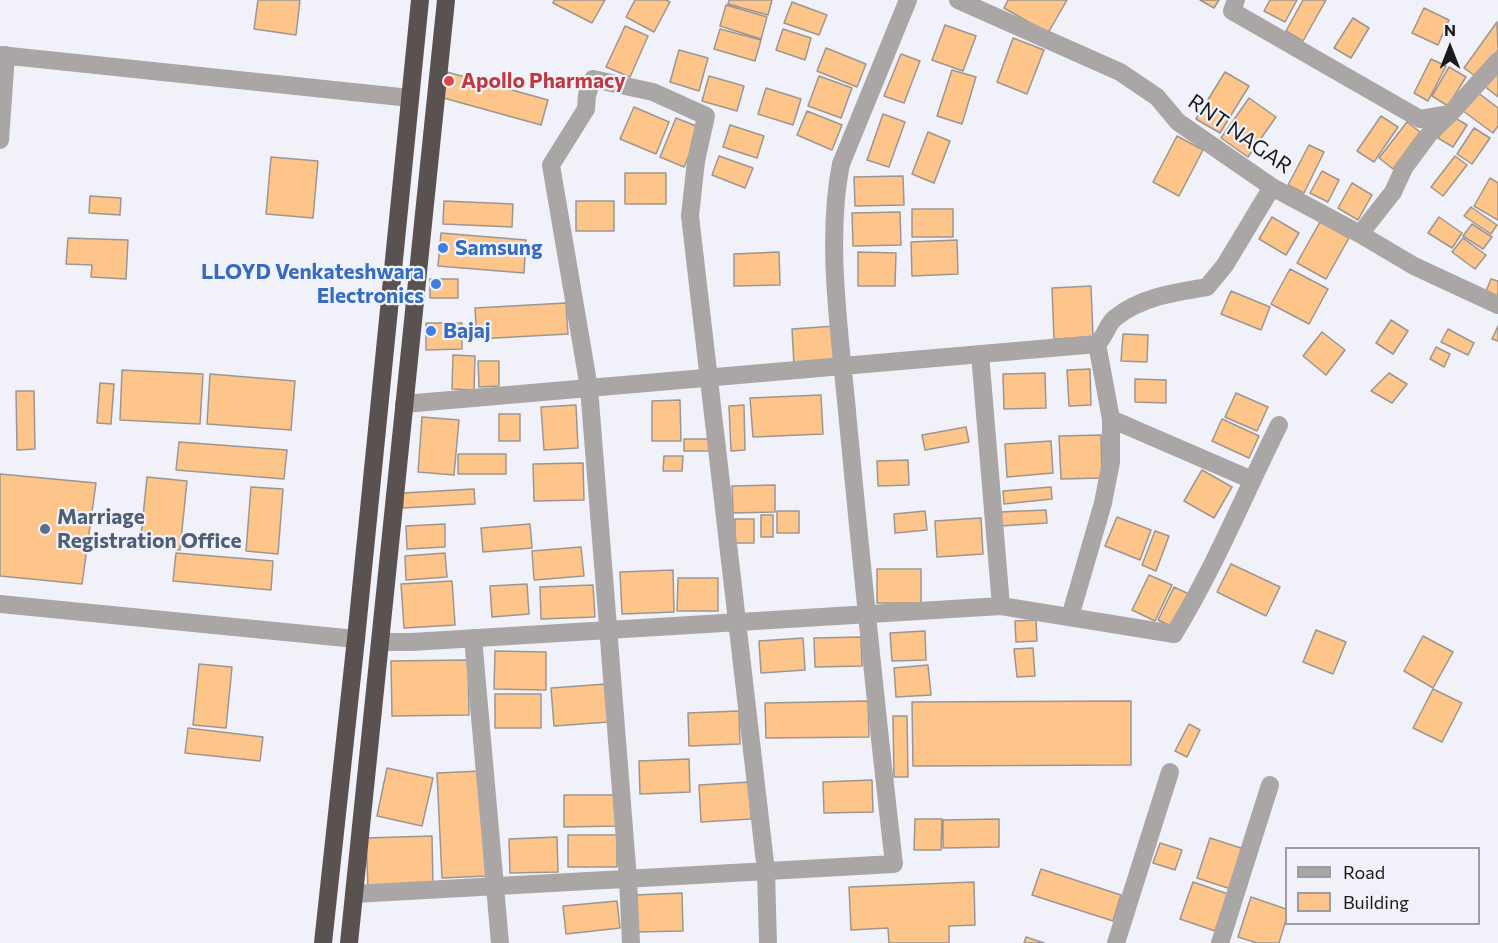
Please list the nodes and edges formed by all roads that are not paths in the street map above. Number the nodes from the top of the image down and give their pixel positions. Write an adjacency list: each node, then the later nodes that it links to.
1 (420, 0): 8 (highway)
2 (446, 0): 19 (highway)
3 (908, 0): 16 (street)
4 (958, 0): 11 (street, RNT NAGAR)
5 (1234, 5): 9 (street)
6 (3, 55): 8 (street); 10 (street)
7 (1498, 62): 9 (street)
8 (410, 98): 30 (highway)
9 (1450, 114): 12 (street)
10 (0, 140)
11 (1272, 187): 12 (street, RNT NAGAR); 14 (street)
12 (1360, 234): 13 (street, RNT NAGAR)
13 (1498, 305)
14 (1097, 344): 15 (street); 20 (street)
15 (980, 354): 16 (street); 24 (street)
16 (843, 366): 17 (street); 25 (street)
17 (709, 378): 18 (street); 18 (street); 27 (street)
18 (589, 388): 19 (street); 28 (street)
19 (404, 404): 31 (highway)
20 (1111, 419): 22 (street); 26 (street)
21 (1279, 425): 22 (street)
22 (1252, 480): 26 (street)
23 (0, 604): 30 (street)
24 (1001, 606): 25 (street); 26 (street)
25 (866, 614): 27 (street); 34 (street)
26 (1070, 617)
27 (737, 622): 28 (street); 34 (street)
28 (609, 629): 29 (street); 35 (street)
29 (473, 638): 31 (street); 36 (street)
30 (356, 639): 38 (highway)
31 (380, 642): 37 (highway)
32 (1170, 772): 43 (street)
33 (1270, 785): 44 (street)
34 (766, 871): 35 (street); 42 (street)
35 (628, 879): 36 (street); 41 (street)
36 (496, 886): 37 (street); 40 (street)
37 (354, 894): 39 (highway)
38 (323, 943)
39 (349, 943)
40 (500, 943)
41 (631, 943)
42 (768, 943)
43 (1116, 943)
44 (1220, 943)

